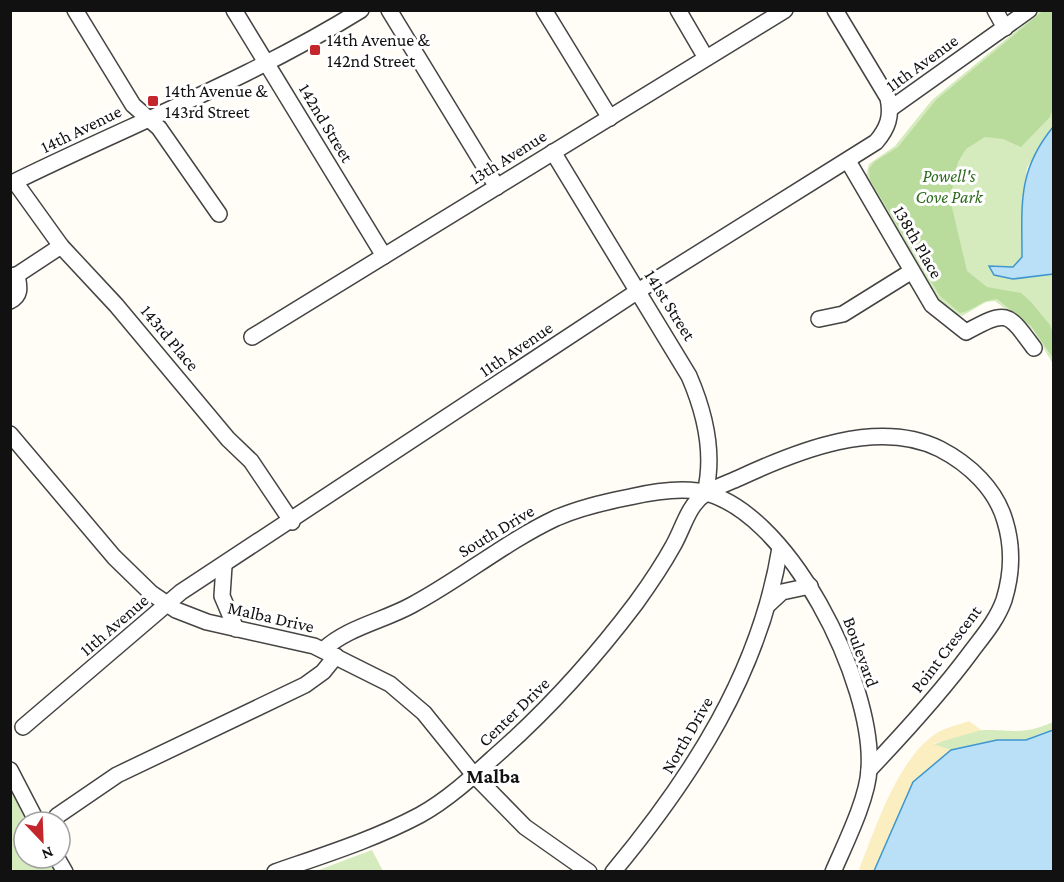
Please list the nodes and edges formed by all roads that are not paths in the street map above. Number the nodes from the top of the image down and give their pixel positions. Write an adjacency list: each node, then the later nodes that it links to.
1 (75, 10): 15 (street)
2 (234, 10): 13 (street, 142nd Street)
3 (361, 10): 13 (street, 14th Avenue)
4 (389, 10): 20 (street)
5 (544, 10): 16 (street)
6 (678, 10): 12 (street)
7 (785, 10): 12 (street, 13th Avenue)
8 (835, 10): 14 (street)
9 (995, 10): 11 (street)
10 (1029, 10): 11 (street, 11th Avenue)
11 (1005, 27): 14 (street, 11th Avenue)
12 (706, 58): 16 (street, 13th Avenue)
13 (266, 62): 15 (street, 14th Avenue); 23 (street, 142nd Street)
14 (890, 109): 18 (street, 11th Avenue)
15 (148, 118): 19 (street, 14th Avenue); 21 (street)
16 (609, 118): 17 (street, 13th Avenue)
17 (553, 152): 20 (street, 13th Avenue); 26 (street, 141st Street)
18 (848, 161): 24 (street, 138th Place); 26 (street, 11th Avenue)
19 (13, 183): 22 (street, 143rd Place)
20 (497, 187): 23 (street, 13th Avenue)
21 (219, 214)
22 (61, 246): 25 (street); 33 (street, 143rd Place)
23 (384, 256): 29 (street, 13th Avenue)
24 (912, 271): 28 (street); 30 (street, 138th Place)
25 (14, 276): 27 (street)
26 (638, 291): 32 (street, 141st Street); 33 (street, 11th Avenue)
27 (10, 301)
28 (819, 319)
29 (252, 337)
30 (1034, 348)
31 (10, 434): 37 (street, Malba Drive)
32 (705, 493): 34 (street, Boulevard); 40 (street, South Drive); 43 (street, Point Crescent); 44 (street, Center Drive)
33 (292, 522): 35 (street, 11th Avenue)
34 (780, 548): 36 (street, Boulevard); 38 (street, North Drive)
35 (224, 566): 37 (street, 11th Avenue); 39 (street)
36 (810, 586): 38 (street); 43 (street, Boulevard)
37 (167, 604): 39 (street, Malba Drive); 41 (street, 11th Avenue)
38 (769, 604): 49 (street, North Drive)
39 (236, 629): 40 (street, Malba Drive)
40 (329, 653): 44 (street, Malba Drive); 46 (street, South Drive)
41 (23, 727)
42 (10, 770): 45 (street)
43 (870, 770): 50 (street, Boulevard)
44 (474, 775): 47 (street, Center Drive); 48 (street, Malba Drive)
45 (31, 810)
46 (66, 810)
47 (275, 872)
48 (589, 872)
49 (613, 872)
50 (833, 872)

